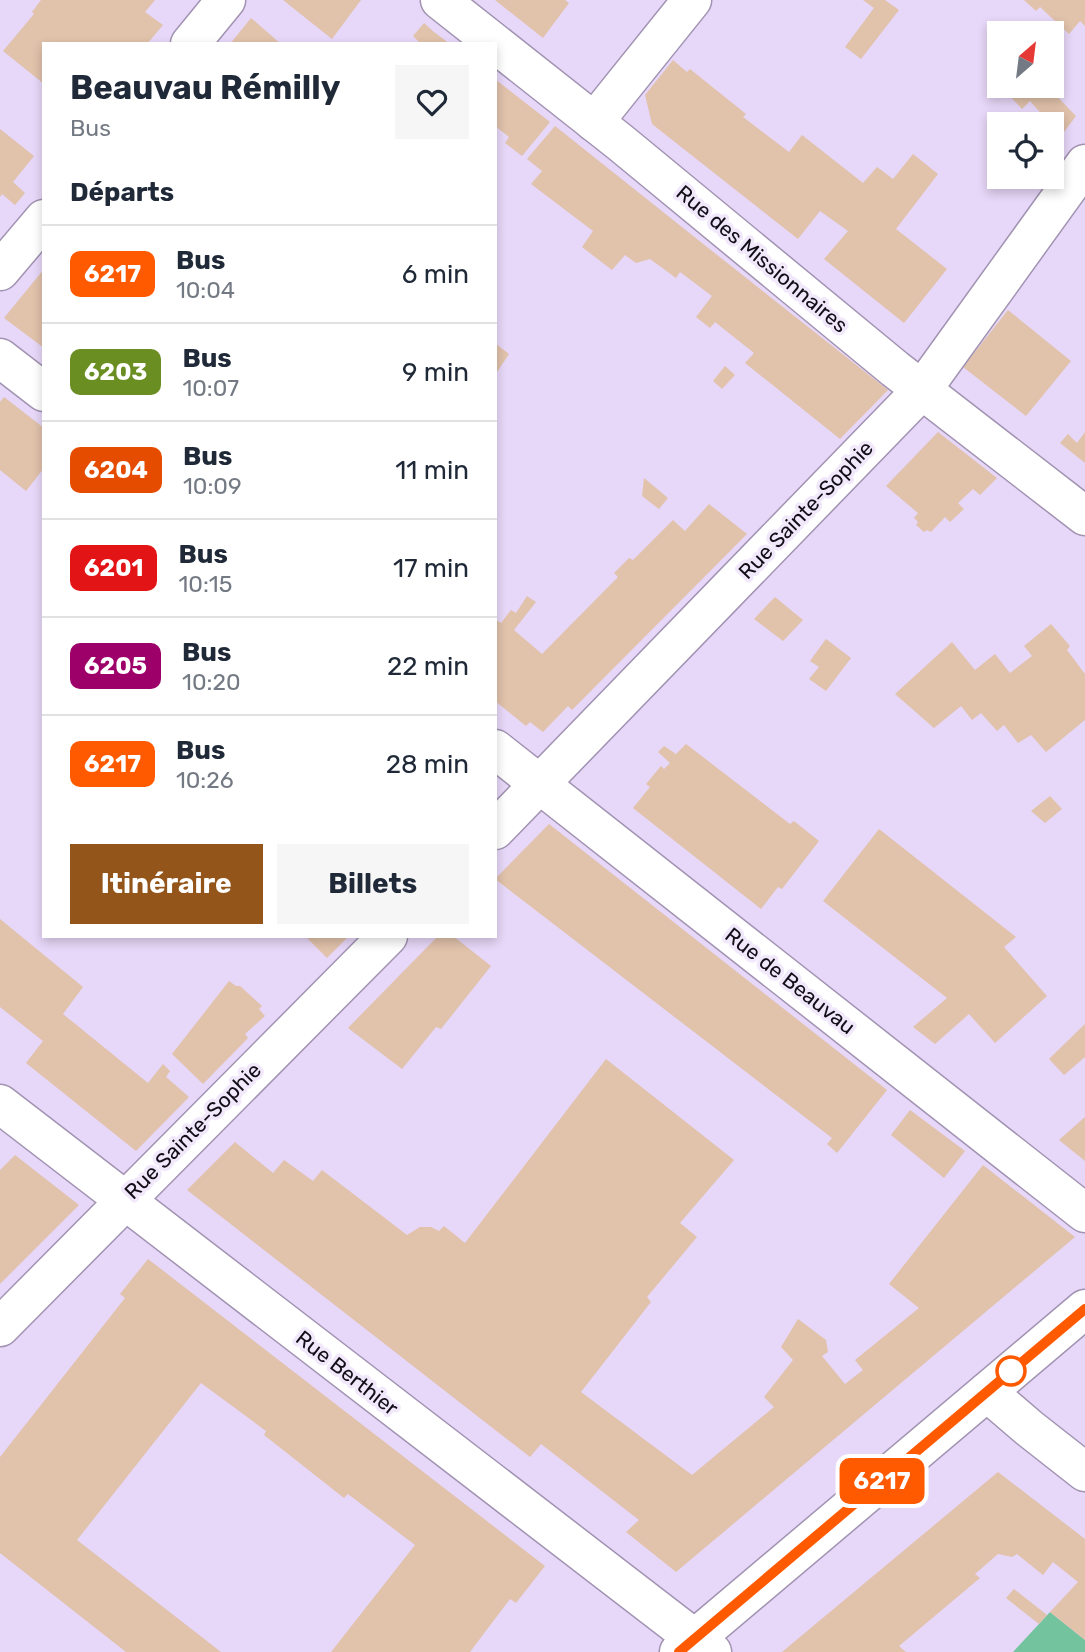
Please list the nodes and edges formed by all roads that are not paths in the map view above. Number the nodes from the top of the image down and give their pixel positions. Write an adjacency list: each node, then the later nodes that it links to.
1 (226, 0): 4 (street)
2 (440, 0): 5 (street, Rue des Missionnaires)
3 (692, 0): 7 (street)
4 (192, 42)
5 (493, 42)
6 (497, 45): 7 (street, Rue des Missionnaires)
7 (594, 122): 13 (street, Rue des Missionnaires)
8 (1085, 164): 13 (street, Rue Sainte-Sophie)
9 (42, 221): 10 (street)
10 (0, 271)
11 (0, 358): 12 (street)
12 (42, 390)
13 (922, 390): 14 (street, Rue des Missionnaires); 16 (street, Rue Sainte-Sophie)
14 (1085, 516)
15 (497, 751): 16 (street, Rue de Beauvau)
16 (541, 784): 17 (street, Rue Sainte-Sophie); 21 (street, Rue de Beauvau)
17 (497, 828)
18 (386, 938): 20 (street, Rue Sainte-Sophie)
19 (0, 1104): 20 (street, Rue Berthier)
20 (123, 1201): 23 (street, Rue Sainte-Sophie); 26 (street, Rue Berthier)
21 (1085, 1213)
22 (1085, 1309): 24 (street)
23 (0, 1327)
24 (987, 1392): 25 (street); 26 (street)
25 (1085, 1472)
26 (695, 1648)

